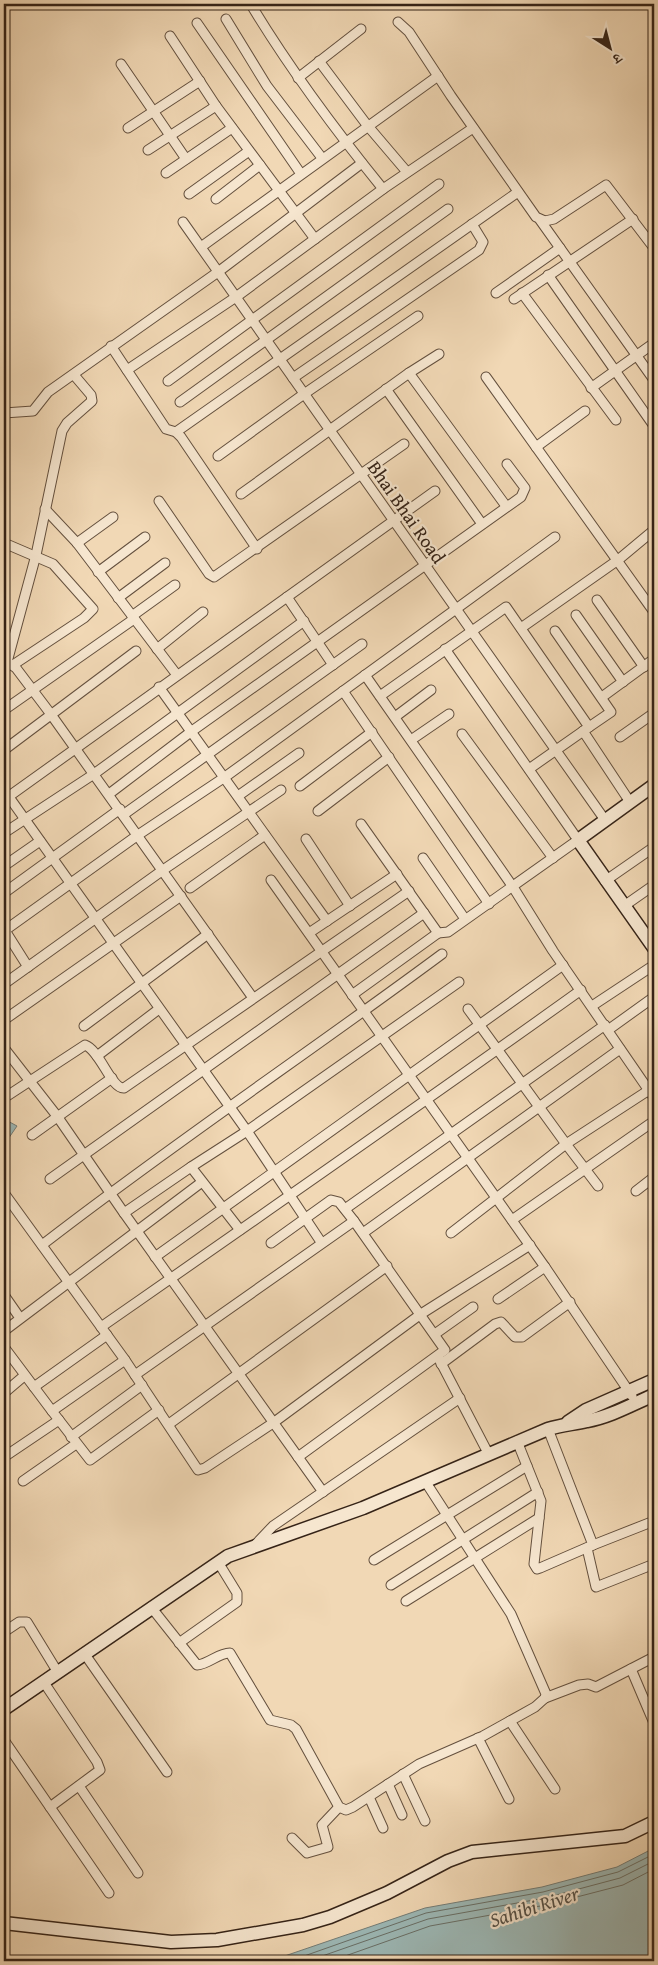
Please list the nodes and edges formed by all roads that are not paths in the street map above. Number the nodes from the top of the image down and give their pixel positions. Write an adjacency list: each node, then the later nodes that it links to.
1 (253, 8): 10 (street)
2 (226, 19): 22 (street)
3 (398, 22): 9 (street)
4 (197, 23): 28 (street)
5 (361, 29): 7 (street)
6 (170, 36): 11 (street)
7 (319, 61): 10 (street); 14 (street)
8 (121, 64): 13 (street)
9 (438, 76): 14 (street); 17 (street)
10 (298, 78): 19 (street)
11 (200, 81): 12 (street); 13 (street)
12 (216, 106): 16 (street); 18 (street)
13 (153, 112): 15 (street); 18 (street)
14 (367, 126): 19 (street); 26 (street)
15 (128, 128)
16 (232, 128): 21 (street); 23 (street)
17 (473, 128): 26 (street); 32 (street)
18 (170, 136): 20 (street); 23 (street)
19 (345, 142): 22 (street); 24 (street)
20 (148, 150)
21 (249, 151): 25 (street); 33 (street)
22 (322, 158): 28 (street)
23 (186, 159): 27 (street)
24 (362, 163): 30 (street); 36 (street)
25 (260, 165): 31 (street); 34 (street)
26 (407, 172): 30 (street)
27 (166, 173)
28 (301, 174): 31 (street)
29 (439, 184): 53 (street)
30 (383, 189): 41 (street)
31 (278, 190): 36 (street); 42 (street)
32 (518, 192): 38 (street); 40 (street)
33 (189, 194)
34 (216, 200)
35 (448, 209): 54 (street)
36 (295, 213): 41 (street); 46 (street)
37 (633, 219): 38 (street); 44 (street); 45 (street)
38 (540, 220): 43 (street)
39 (183, 222): 42 (street, Bhai Bhai Road)
40 (472, 224): 59 (street); 65 (street)
41 (315, 239): 50 (street)
42 (200, 247): 46 (street, Bhai Bhai Road)
43 (560, 248): 45 (street); 48 (street)
44 (654, 248)
45 (569, 261): 47 (street); 58 (street)
46 (218, 272): 50 (street, Bhai Bhai Road); 56 (street)
47 (548, 275): 49 (street); 61 (street)
48 (496, 293)
49 (522, 293): 51 (street); 68 (street)
50 (236, 297): 53 (street, Bhai Bhai Road); 60 (street)
51 (514, 299)
52 (418, 316): 70 (street)
53 (252, 320): 54 (street, Bhai Bhai Road); 67 (street)
54 (266, 340): 59 (street, Bhai Bhai Road); 71 (street)
55 (654, 343): 58 (street)
56 (111, 346): 60 (street); 63 (street)
57 (440, 354): 62 (street)
58 (638, 355): 61 (street); 66 (street)
59 (279, 359): 65 (street, Bhai Bhai Road); 77 (street)
60 (127, 370): 77 (street)
61 (614, 371): 68 (street); 75 (street)
62 (409, 372): 69 (street); 86 (street)
63 (74, 374): 73 (street); 87 (street)
64 (486, 377): 79 (street)
65 (293, 378): 70 (street, Bhai Bhai Road)
66 (654, 380)
67 (168, 382)
68 (591, 388): 74 (street)
69 (386, 389): 76 (street); 90 (street)
70 (304, 394): 76 (street, Bhai Bhai Road); 80 (street)
71 (180, 402)
72 (585, 411): 79 (street)
73 (4, 413)
74 (616, 420)
75 (654, 426)
76 (329, 430): 82 (street, Bhai Bhai Road); 84 (street)
77 (176, 432): 96 (street)
78 (404, 444): 82 (street)
79 (536, 447): 98 (street)
80 (218, 456)
81 (507, 464): 86 (street)
82 (360, 474): 89 (street, Bhai Bhai Road); 96 (street)
83 (435, 491): 89 (street)
84 (241, 494)
85 (159, 501): 96 (street)
86 (506, 506): 90 (street)
87 (45, 509): 95 (street); 97 (street)
88 (113, 517): 95 (street)
89 (393, 520): 100 (street, Bhai Bhai Road); 103 (street)
90 (482, 524): 100 (street)
91 (654, 530): 98 (street)
92 (145, 537): 101 (street)
93 (555, 537): 106 (street)
94 (4, 543): 97 (street)
95 (77, 543): 101 (street)
96 (257, 549)
97 (36, 555): 121 (street); 121 (street)
98 (618, 560): 108 (street); 112 (street)
99 (165, 563): 104 (street)
100 (424, 565): 106 (street, Bhai Bhai Road); 115 (street)
101 (98, 572): 104 (street)
102 (175, 585): 110 (street)
103 (287, 597): 111 (street); 124 (street)
104 (118, 598): 110 (street)
105 (597, 600): 123 (street)
106 (456, 610): 113 (street, Bhai Bhai Road); 125 (street)
107 (203, 612): 117 (street)
108 (654, 612)
109 (576, 615): 126 (street)
110 (133, 618): 117 (street); 128 (street)
111 (304, 621): 115 (street); 134 (street)
112 (520, 628): 113 (street); 139 (street)
113 (471, 631): 118 (street); 147 (street, Bhai Bhai Road)
114 (555, 631): 132 (street)
115 (317, 641): 122 (street); 140 (street)
116 (362, 644): 122 (street)
117 (157, 649): 124 (street)
118 (445, 649): 131 (street); 151 (street)
119 (136, 650): 135 (street)
120 (654, 659): 123 (street)
121 (8, 662): 128 (street)
122 (333, 665): 148 (street)
123 (644, 667): 126 (street)
124 (177, 675): 127 (street)
125 (365, 675): 130 (street); 131 (street)
126 (623, 682): 132 (street)
127 (159, 687): 134 (street); 145 (street)
128 (33, 690): 133 (street); 135 (street)
129 (432, 690): 138 (street)
130 (343, 691): 141 (street); 153 (street)
131 (380, 696): 138 (street)
132 (602, 697): 139 (street)
133 (4, 710)
134 (178, 712): 140 (street); 152 (street)
135 (50, 713): 145 (street); 146 (street)
136 (654, 713): 143 (street)
137 (448, 714): 144 (street)
138 (395, 717): 144 (street)
139 (586, 729): 147 (street); 160 (street)
140 (192, 731): 148 (street); 158 (street)
141 (372, 732): 150 (street); 155 (street)
142 (462, 734): 176 (street)
143 (620, 737)
144 (411, 740): 184 (street)
145 (75, 748): 152 (street); 157 (street)
146 (4, 750)
147 (556, 750): 151 (street); 165 (street, Bhai Bhai Road)
148 (208, 753): 153 (street); 163 (street)
149 (299, 753): 159 (street)
150 (389, 757): 162 (street); 189 (street)
151 (529, 769): 171 (street)
152 (94, 774): 158 (street); 164 (street)
153 (225, 777): 159 (street); 168 (street)
154 (654, 784): 160 (street)
155 (300, 786)
156 (281, 790): 161 (street)
157 (5, 794): 164 (street)
158 (109, 794): 163 (street)
159 (238, 796): 161 (street)
160 (630, 802): 165 (street)
161 (249, 811): 169 (street); 178 (street)
162 (318, 811)
163 (121, 812): 168 (street); 174 (street)
164 (24, 819): 167 (street); 172 (street)
165 (605, 820): 171 (street)
166 (361, 824): 179 (street)
167 (4, 832)
168 (138, 835): 178 (street); 182 (street)
169 (266, 835): 185 (street); 195 (street)
170 (306, 839): 190 (street)
171 (578, 840): 176 (street); 181 (street)
172 (40, 841): 174 (street); 177 (street)
173 (654, 848): 181 (street)
174 (52, 858): 182 (street); 187 (street)
175 (423, 858): 193 (street)
176 (553, 858): 184 (street)
177 (4, 866)
178 (163, 870): 188 (street); 194 (street)
179 (397, 874): 186 (street); 190 (street)
180 (271, 880): 197 (street)
181 (605, 881): 191 (street)
182 (70, 883): 194 (street); 196 (street)
183 (654, 886): 191 (street)
184 (513, 887): 189 (street); 204 (street)
185 (190, 888)
186 (409, 891): 192 (street); 202 (street)
187 (4, 893)
188 (181, 896): 199 (street); 200 (street)
189 (489, 904): 193 (street)
190 (350, 906): 195 (street)
191 (624, 906): 201 (street)
192 (424, 913): 198 (street); 207 (street)
193 (465, 918): 198 (street)
194 (96, 919): 200 (street); 206 (street)
195 (327, 921): 197 (street)
196 (4, 930): 206 (street)
197 (309, 933): 202 (street)
198 (438, 933): 212 (street)
199 (208, 934): 210 (street); 214 (street)
200 (113, 944): 210 (street); 219 (street)
201 (654, 948)
202 (321, 952): 207 (street); 214 (street)
203 (442, 954): 218 (street)
204 (563, 965): 211 (street); 220 (street)
205 (654, 966): 215 (street)
206 (28, 967): 209 (street)
207 (338, 975): 212 (street); 229 (street)
208 (459, 982): 223 (street)
209 (4, 984)
210 (142, 984): 216 (street); 221 (street)
211 (581, 990): 215 (street); 226 (street)
212 (352, 995): 218 (street)
213 (654, 997): 222 (street)
214 (253, 998): 224 (street)
215 (592, 1006): 222 (street)
216 (159, 1009): 224 (street); 228 (street)
217 (468, 1009): 220 (street)
218 (364, 1012): 223 (street); 239 (street)
219 (4, 1020)
220 (480, 1025): 226 (street); 230 (street)
221 (84, 1026)
222 (607, 1028): 227 (street); 233 (street)
223 (382, 1037): 230 (street); 242 (street)
224 (185, 1045): 229 (street); 231 (street)
225 (4, 1048): 232 (street)
226 (497, 1050): 233 (street); 237 (street)
227 (620, 1050): 234 (street); 238 (street)
228 (97, 1056): 231 (street); 232 (street)
229 (203, 1070): 239 (street); 246 (street)
230 (408, 1075): 237 (street); 250 (street)
231 (112, 1078): 240 (street)
232 (30, 1081): 235 (street); 240 (street)
233 (523, 1083): 238 (street); 243 (street)
234 (648, 1090): 236 (street); 245 (street)
235 (4, 1098)
236 (654, 1098)
237 (426, 1100): 243 (street); 258 (street)
238 (538, 1107): 245 (street); 247 (street)
239 (229, 1108): 242 (street); 257 (street)
240 (57, 1116): 244 (street); 246 (street)
241 (654, 1121): 249 (street)
242 (247, 1132): 248 (street); 250 (street)
243 (450, 1134): 247 (street); 261 (street)
244 (32, 1135)
245 (566, 1144): 249 (street); 259 (street)
246 (83, 1156): 252 (street); 257 (street)
247 (468, 1159): 259 (street); 268 (street)
248 (191, 1167): 253 (street); 262 (street)
249 (584, 1168): 254 (street); 264 (street)
250 (273, 1171): 258 (street); 260 (street)
251 (654, 1177): 255 (street)
252 (50, 1179)
253 (202, 1182): 260 (street); 267 (street)
254 (598, 1186)
255 (636, 1191)
256 (4, 1193): 272 (street)
257 (109, 1193): 262 (street); 272 (street)
258 (291, 1197): 263 (street); 266 (street)
259 (497, 1199): 264 (street); 269 (street)
260 (222, 1207): 266 (street); 274 (street)
261 (345, 1208): 263 (street); 265 (street)
262 (124, 1214): 267 (street)
263 (304, 1218): 270 (street); 271 (street)
264 (512, 1220): 273 (street)
265 (354, 1221): 268 (street); 270 (street)
266 (240, 1230): 277 (street)
267 (138, 1232): 274 (street); 278 (street)
268 (363, 1232): 275 (street)
269 (451, 1233)
270 (321, 1242): 285 (street)
271 (271, 1243)
272 (42, 1245): 278 (street)
273 (530, 1245): 276 (street); 283 (street)
274 (155, 1256): 277 (street)
275 (387, 1266): 283 (street); 292 (street)
276 (546, 1267): 280 (street); 281 (street)
277 (171, 1278): 285 (street); 287 (street)
278 (69, 1283): 284 (street); 287 (street)
279 (4, 1295): 284 (street)
280 (498, 1299)
281 (570, 1302): 291 (street); 298 (street)
282 (473, 1308): 288 (street)
283 (421, 1314): 288 (street); 306 (street)
284 (20, 1318): 286 (street)
285 (204, 1327): 292 (street); 293 (street)
286 (4, 1331)
287 (104, 1331): 290 (street); 297 (street)
288 (435, 1334): 291 (street)
289 (4, 1347): 294 (street)
290 (125, 1360): 293 (street); 304 (street)
291 (440, 1360): 301 (street); 314 (street)
292 (238, 1373): 306 (street); 308 (street)
293 (135, 1375): 296 (street)
294 (24, 1376): 297 (street); 299 (street)
295 (654, 1380): 298 (street)
296 (142, 1385): 303 (street); 310 (street)
297 (34, 1387): 304 (street)
298 (630, 1391): 302 (street); 307 (street)
299 (4, 1393)
300 (654, 1395): 302 (street)
301 (460, 1398): 312 (street); 318 (street)
302 (635, 1404): 307 (street)
303 (159, 1410): 308 (street); 310 (street)
304 (52, 1411): 305 (street)
305 (59, 1420): 310 (street); 313 (street)
306 (272, 1423): 308 (street); 314 (street)
307 (566, 1423): 309 (street)
308 (169, 1424)
309 (548, 1429): 311 (street); 325 (street)
310 (74, 1440): 316 (street)
311 (517, 1441): 312 (street); 315 (street)
312 (488, 1453): 317 (street)
313 (7, 1455)
314 (298, 1457): 318 (street)
315 (528, 1466): 319 (street); 320 (street)
316 (23, 1481)
317 (425, 1481): 320 (street); 324 (street)
318 (323, 1492): 324 (street)
319 (538, 1492): 321 (street); 323 (street)
320 (446, 1516): 323 (street); 327 (street)
321 (539, 1518): 325 (street); 326 (street)
322 (654, 1521): 325 (street)
323 (462, 1539): 326 (street); 330 (street)
324 (255, 1545): 328 (street)
325 (590, 1546): 329 (street)
326 (475, 1559): 331 (street); 340 (street)
327 (374, 1560)
328 (218, 1562): 332 (street); 334 (street)
329 (654, 1564)
330 (391, 1586)
331 (406, 1601)
332 (151, 1607): 334 (street); 335 (street)
333 (4, 1632): 338 (street)
334 (179, 1643): 354 (street)
335 (84, 1653): 338 (street); 346 (street)
336 (654, 1657): 337 (street)
337 (631, 1669): 340 (street); 343 (street)
338 (58, 1671): 339 (street)
339 (43, 1681): 341 (street); 349 (street)
340 (545, 1698): 342 (street)
341 (4, 1709)
342 (510, 1721): 344 (street); 350 (street)
343 (654, 1723)
344 (478, 1738): 347 (street); 352 (street)
345 (4, 1740): 353 (street)
346 (167, 1772)
347 (403, 1774): 348 (street); 356 (street)
348 (388, 1784): 351 (street); 355 (street)
349 (79, 1786): 353 (street); 360 (street)
350 (555, 1789)
351 (369, 1796): 354 (street); 358 (street)
352 (509, 1799)
353 (50, 1807): 361 (street)
354 (339, 1807): 359 (street)
355 (402, 1815)
356 (425, 1821)
357 (654, 1822): 362 (street)
358 (383, 1828)
359 (292, 1838)
360 (138, 1873)
361 (109, 1894)
362 (4, 1924)

